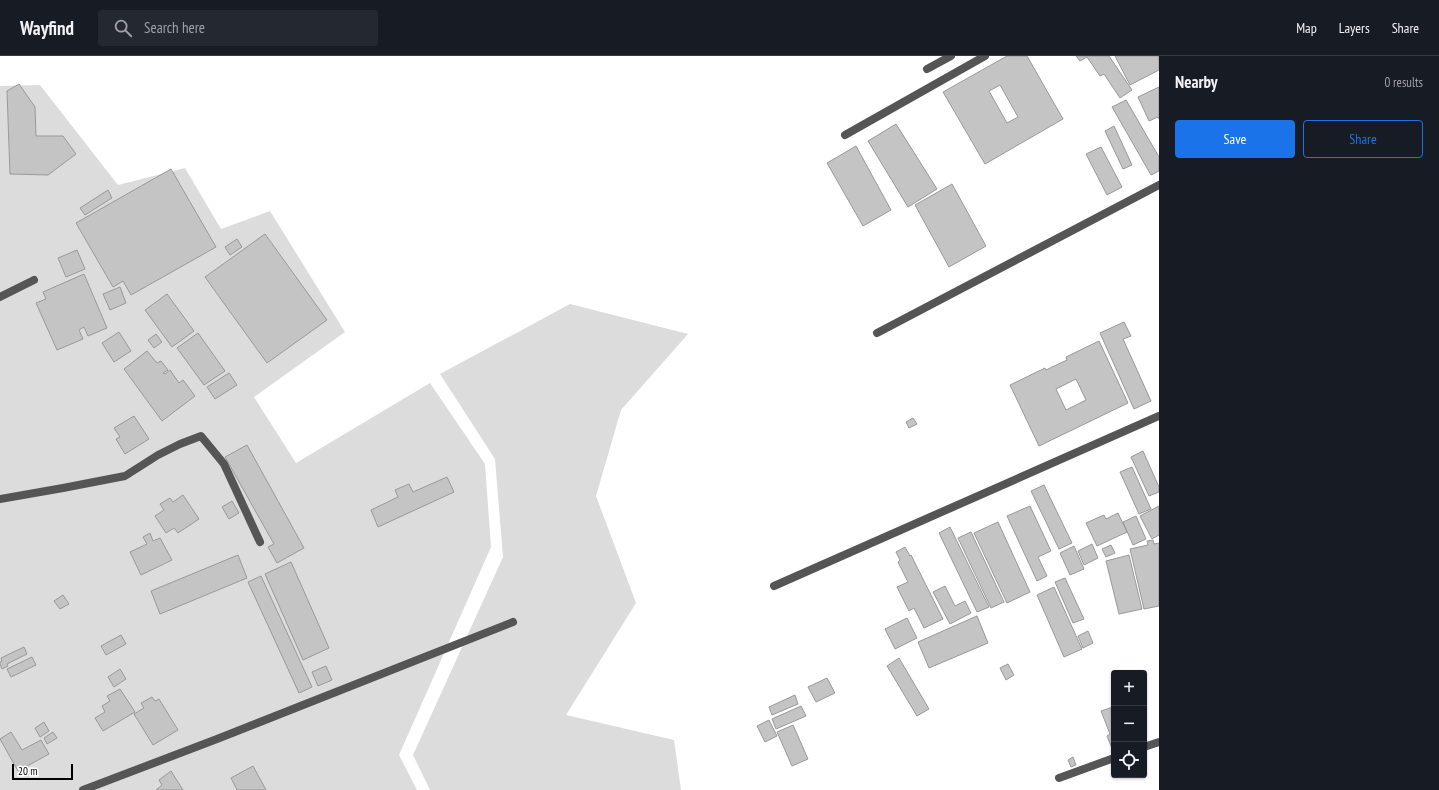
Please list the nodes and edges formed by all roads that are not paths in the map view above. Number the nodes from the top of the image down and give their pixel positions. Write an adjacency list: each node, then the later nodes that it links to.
1 (951, 56): 3 (street)
2 (985, 56): 4 (street)
3 (927, 69)
4 (845, 134)
5 (1159, 185): 8 (street)
6 (34, 280): 7 (street)
7 (0, 297)
8 (877, 333)
9 (1159, 416): 12 (street)
10 (0, 499): 11 (street)
11 (260, 542)
12 (774, 586)
13 (513, 622): 18 (street)
14 (1159, 742): 15 (street)
15 (1147, 746)
16 (1111, 759): 17 (street)
17 (1059, 778)
18 (83, 790)

